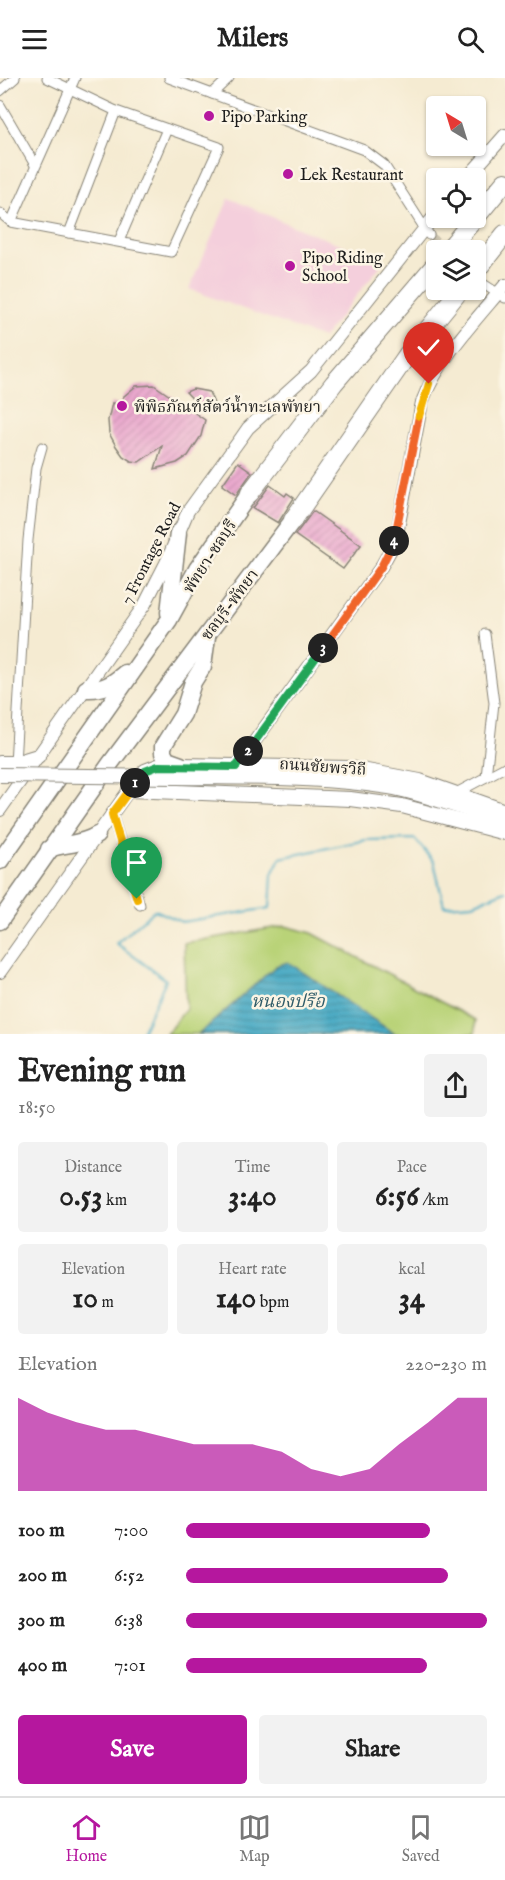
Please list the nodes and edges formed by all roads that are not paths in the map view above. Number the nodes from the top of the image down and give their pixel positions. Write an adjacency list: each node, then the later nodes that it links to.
1 (15, 78): 7 (street)
2 (46, 78): 6 (street)
3 (75, 78): 6 (street)
4 (169, 78): 8 (street)
5 (229, 78): 8 (street)
6 (70, 88): 10 (street); 13 (street)
7 (0, 91)
8 (212, 94): 21 (street)
9 (0, 105): 13 (street)
10 (116, 111): 11 (street); 22 (street)
11 (167, 129): 25 (street); 25 (street)
12 (505, 135): 14 (street)
13 (35, 165): 18 (street)
14 (476, 168)
15 (505, 182): 16 (highway)
16 (486, 204)
17 (0, 213): 18 (street)
18 (11, 222): 22 (street)
19 (428, 228): 21 (street, 7 Frontage Road)
20 (466, 228): 24 (highway)
21 (426, 232): 34 (street, 7 Frontage Road)
22 (69, 233): 25 (street)
23 (505, 234): 26 (highway)
24 (456, 240)
25 (119, 241)
26 (486, 267)
27 (426, 276): 32 (highway, พัทยา-ชลบุรี)
28 (486, 282): 29 (street)
29 (503, 292): 43 (street)
30 (452, 300): 33 (highway, ชลบุรี-พัทยา)
31 (42, 447): 42 (street)
32 (250, 493): 35 (highway, พัทยา-ชลบุรี)
33 (293, 520): 36 (highway, ชลบุรี-พัทยา)
34 (178, 533): 35 (highway); 39 (street, 7 Frontage Road)
35 (169, 620): 38 (highway, พัทยา-ชลบุรี)
36 (207, 633): 47 (highway); 58 (highway, ชลบุรี-พัทยา)
37 (485, 634): 49 (street)
38 (143, 657): 39 (highway); 59 (highway, พัทยา-ชลบุรี)
39 (86, 689): 40 (street, 7 Frontage Road)
40 (38, 756): 42 (main road); 53 (street, 7 Frontage Road)
41 (0, 763): 42 (main road)
42 (15, 763)
43 (236, 767): 47 (main road, ถนนชัยพรวิถี); 52 (main road, ถนนชัยพรวิถี)
44 (505, 767): 49 (street)
45 (0, 768): 50 (main road)
46 (145, 771): 47 (main road, ถนนชัยพรวิถี); 51 (street)
47 (179, 771): 48 (main road, ถนนชัยพรวิถี, bridge); 55 (main road, ถนนชัยพรวิถี)
48 (0, 775)
49 (486, 777): 52 (street)
50 (0, 782)
51 (129, 790): 54 (street); 56 (main road, ถนนชัยพรวิถี)
52 (456, 793): 55 (main road, ถนนชัยพรวิถี)
53 (0, 810)
54 (112, 814): 57 (street); 60 (street)
55 (503, 818)
56 (505, 833)
57 (97, 836): 58 (highway); 62 (street)
58 (49, 849): 61 (highway, ชลบุรี-พัทยา)
59 (0, 861)
60 (140, 905)
61 (0, 921)
62 (0, 972)

